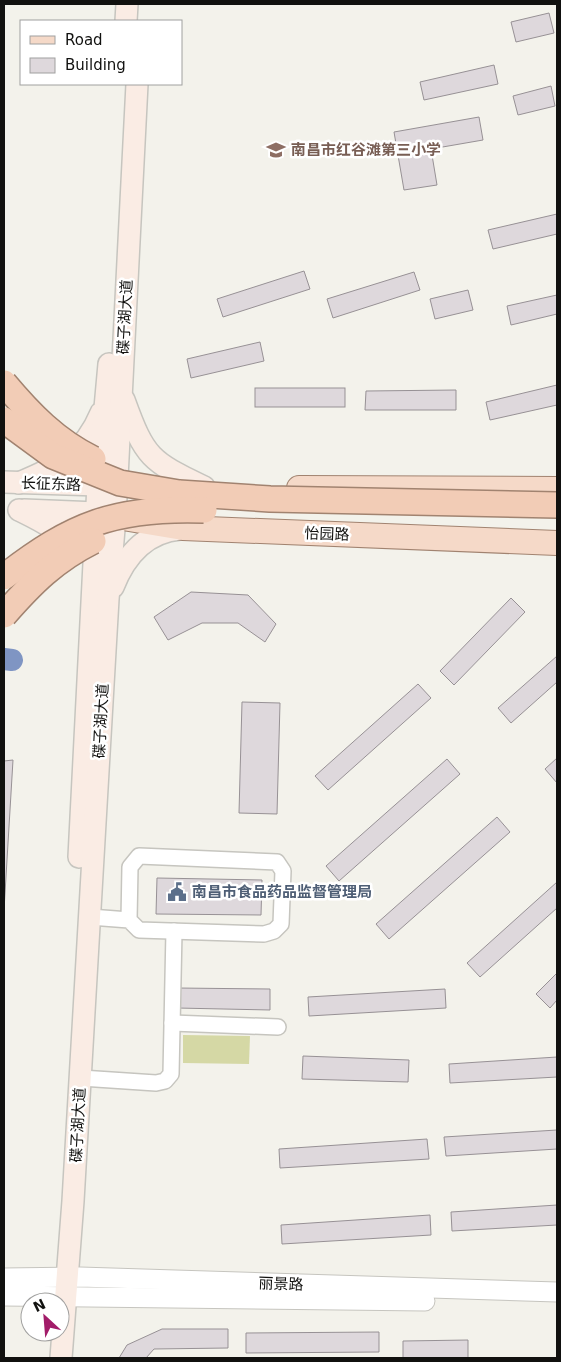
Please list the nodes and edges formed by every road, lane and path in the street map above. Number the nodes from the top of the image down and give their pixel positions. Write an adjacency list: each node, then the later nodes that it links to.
1 (127, 4): 3 (main road)
2 (141, 4): 4 (main road)
3 (126, 20)
4 (140, 20)
5 (123, 85): 8 (main road, 碟子湖大道)
6 (137, 85): 8 (main road, 碟子湖大道)
7 (4, 383): 14 (highway, bridge)
8 (113, 397): 10 (main road); 11 (main road, 碟子湖大道); 12 (main road)
9 (4, 420): 14 (highway, bridge)
10 (11, 483): 11 (main road, 长征东路)
11 (107, 486): 12 (main road); 17 (main road, 碟子湖大道)
12 (204, 487): 13 (main road)
13 (557, 489)
14 (262, 505): 15 (highway, bridge); 18 (highway); 21 (highway, bridge); 23 (highway, bridge)
15 (557, 505)
16 (11, 509): 17 (main road, 长征东路); 24 (main road)
17 (106, 515): 19 (main road, 怡园路); 22 (main road, 碟子湖大道); 24 (main road, 碟子湖大道)
18 (557, 520)
19 (183, 528): 20 (main road, 怡园路); 22 (main road)
20 (557, 543)
21 (4, 577)
22 (108, 599): 25 (main road, 碟子湖大道)
23 (4, 615)
24 (91, 617): 32 (main road, 碟子湖大道)
25 (90, 917): 26 (street); 30 (main road, 碟子湖大道)
26 (129, 920): 27 (street); 27 (street)
27 (174, 931): 28 (street)
28 (172, 1024): 29 (street); 30 (street)
29 (278, 1027)
30 (81, 1078): 32 (main road, 碟子湖大道)
31 (4, 1278): 32 (street, 丽景路)
32 (59, 1289): 33 (street, 丽景路); 34 (street, 丽景路); 35 (street, 丽景路); 38 (main road, 碟子湖大道)
33 (557, 1292)
34 (4, 1296)
35 (557, 1304)
36 (51, 1342): 37 (main road)
37 (50, 1358)
38 (61, 1358)

